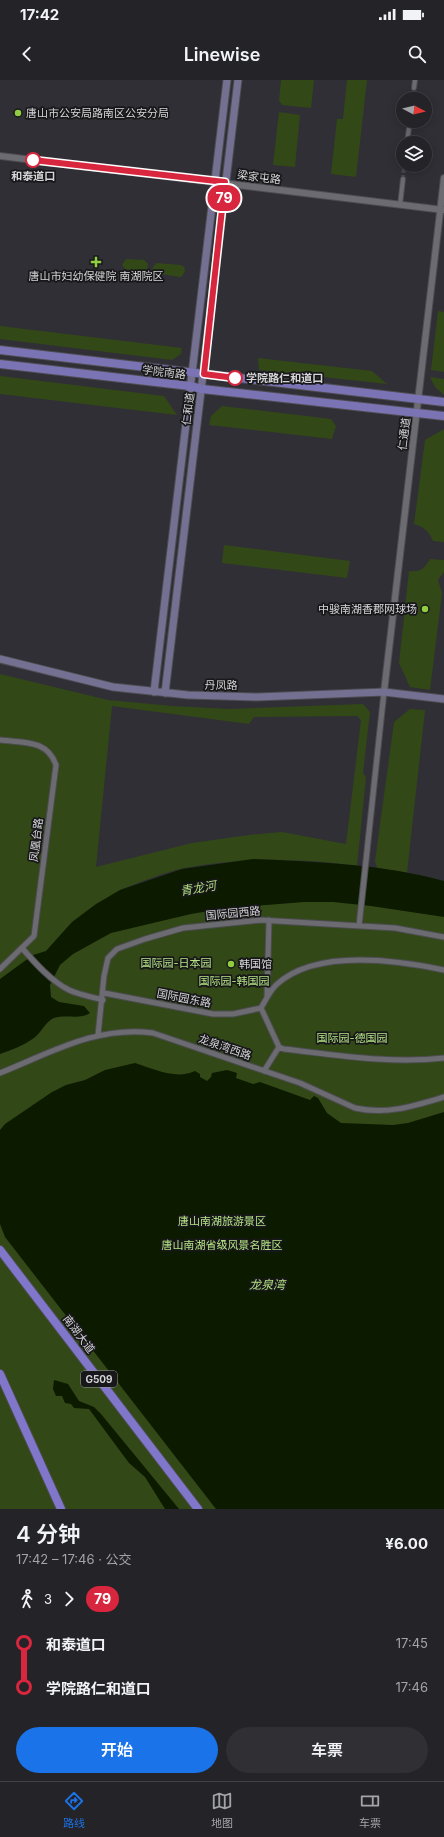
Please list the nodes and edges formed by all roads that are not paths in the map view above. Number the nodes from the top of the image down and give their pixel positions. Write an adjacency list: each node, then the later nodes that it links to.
1 (227, 80): 10 (main road, 仁和道)
2 (238, 80): 11 (main road, 仁和道)
3 (415, 80): 4 (street)
4 (414, 88)
5 (409, 128): 6 (street)
6 (408, 136)
7 (0, 156): 10 (street, 梁家屯路)
8 (444, 178): 13 (street, 仁通道)
9 (403, 179): 12 (street)
10 (215, 181): 11 (street, 梁家屯路); 16 (main road, 仁和道)
11 (225, 182): 12 (street, 梁家屯路); 17 (main road, 仁和道)
12 (400, 205): 13 (street, 梁家屯路)
13 (442, 209): 20 (street, 仁通道)
14 (0, 350): 16 (main road, 学院南路)
15 (0, 364): 18 (main road, 学院南路)
16 (192, 373): 17 (main road, 学院南路); 18 (main road, 仁和道)
17 (204, 374): 19 (main road, 仁和道); 20 (main road, 学院南路)
18 (190, 386): 19 (main road, 学院南路); 25 (main road, 仁和道)
19 (202, 389): 22 (main road, 学院南路); 27 (main road, 仁和道)
20 (418, 399): 21 (main road, 学院南路); 22 (street, 仁通道)
21 (444, 402)
22 (416, 412): 23 (main road, 学院南路); 26 (street, 仁通道)
23 (444, 416)
24 (0, 659): 25 (main road, 丹凤路)
25 (154, 692): 27 (main road, 丹凤路)
26 (384, 692): 27 (main road, 丹凤路); 28 (main road, 丹凤路); 31 (street)
27 (165, 693)
28 (444, 699)
29 (0, 740): 33 (street, 凤凰台路)
30 (269, 920): 31 (street, 国际园西路); 36 (street, 国际园西路); 37 (street)
31 (358, 926): 32 (street, 国际园西路)
32 (444, 937)
33 (22, 948): 34 (street, 凤凰台路); 38 (street)
34 (0, 969)
35 (444, 970): 37 (street)
36 (104, 993): 38 (street, 国际园西路); 39 (street, 国际园东路)
37 (267, 998): 39 (street)
38 (103, 1000): 40 (street, 国际园西路)
39 (261, 1008): 41 (street)
40 (98, 1034): 43 (street, 龙泉湾西路); 44 (street, 龙泉湾西路)
41 (279, 1047): 42 (street); 43 (street)
42 (444, 1058)
43 (264, 1071): 45 (street, 龙泉湾西路)
44 (0, 1073)
45 (444, 1097)
46 (0, 1250): 49 (highway, 南湖大道 / G509)
47 (0, 1374): 48 (highway)
48 (61, 1509)
49 (198, 1509)

